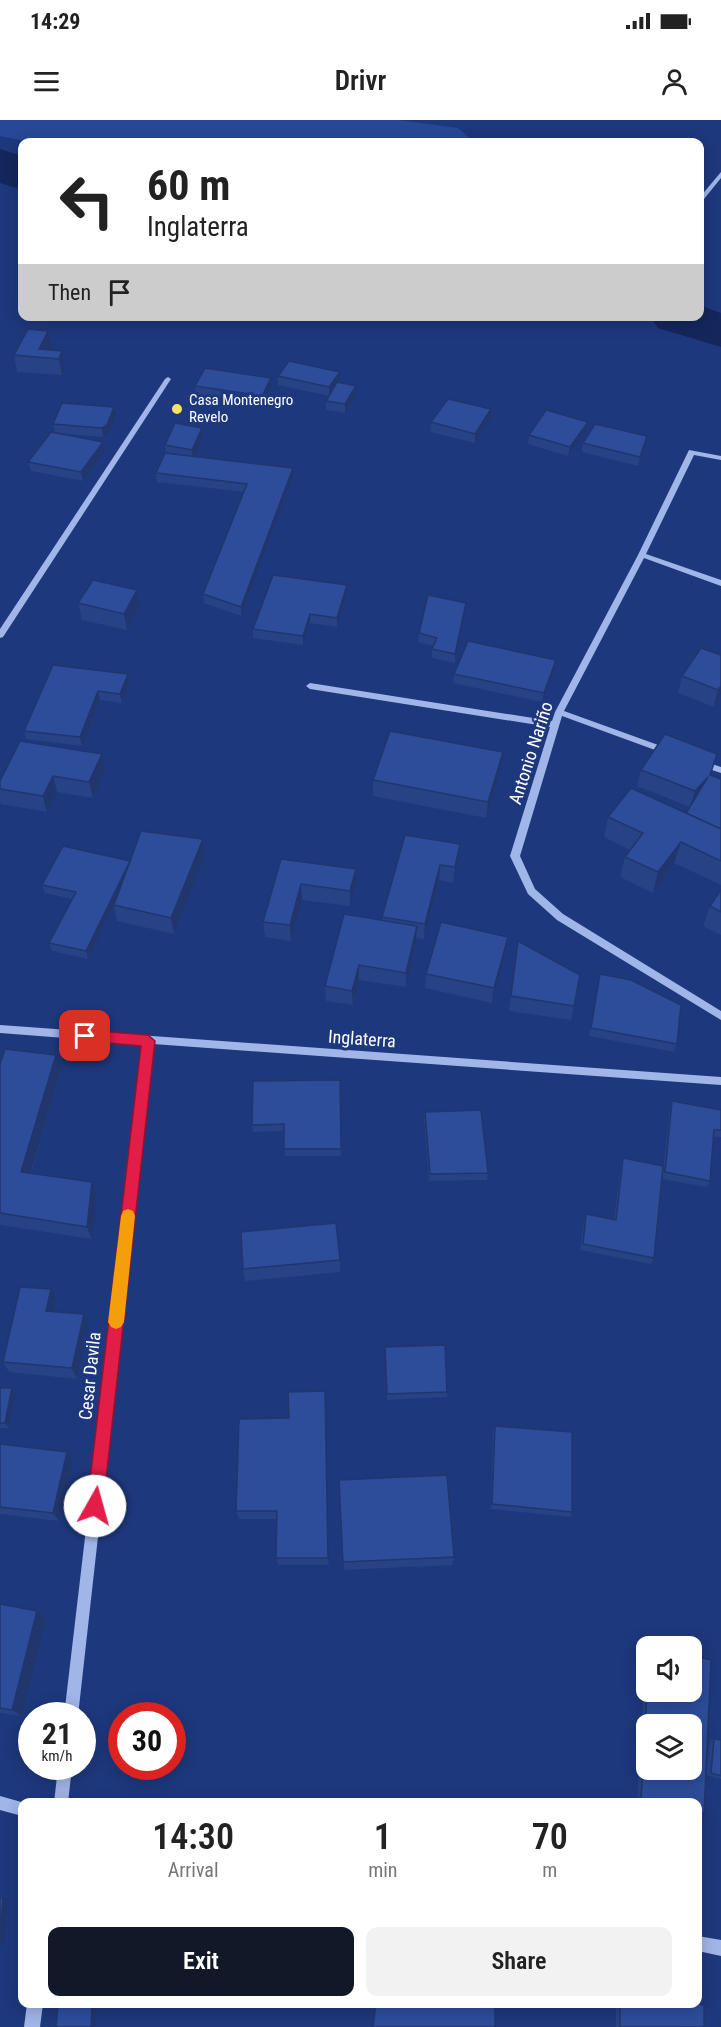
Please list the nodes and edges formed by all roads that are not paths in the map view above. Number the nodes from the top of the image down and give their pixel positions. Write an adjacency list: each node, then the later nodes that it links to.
1 (721, 174): 2 (street)
2 (704, 195)
3 (168, 379): 7 (street)
4 (721, 458): 5 (street, Antonio Nariño)
5 (642, 555): 6 (street); 9 (street, Antonio Nariño)
6 (721, 583)
7 (0, 634)
8 (310, 686): 10 (street)
9 (559, 712): 10 (street, Antonio Nariño); 11 (street)
10 (555, 725): 14 (street, Antonio Nariño)
11 (678, 755)
12 (689, 759): 13 (street)
13 (721, 770)
14 (721, 1016)
15 (0, 1029): 16 (street, Inglaterra)
16 (148, 1041): 17 (street, Inglaterra); 18 (street, Cesar Davila)
17 (721, 1082)
18 (73, 1702)
19 (64, 1780): 20 (street)
20 (62, 1798)
21 (0, 1803): 22 (street)
22 (18, 1808)
23 (702, 1945): 24 (street)
24 (721, 1948)
25 (34, 2008): 26 (street)
26 (32, 2027)

